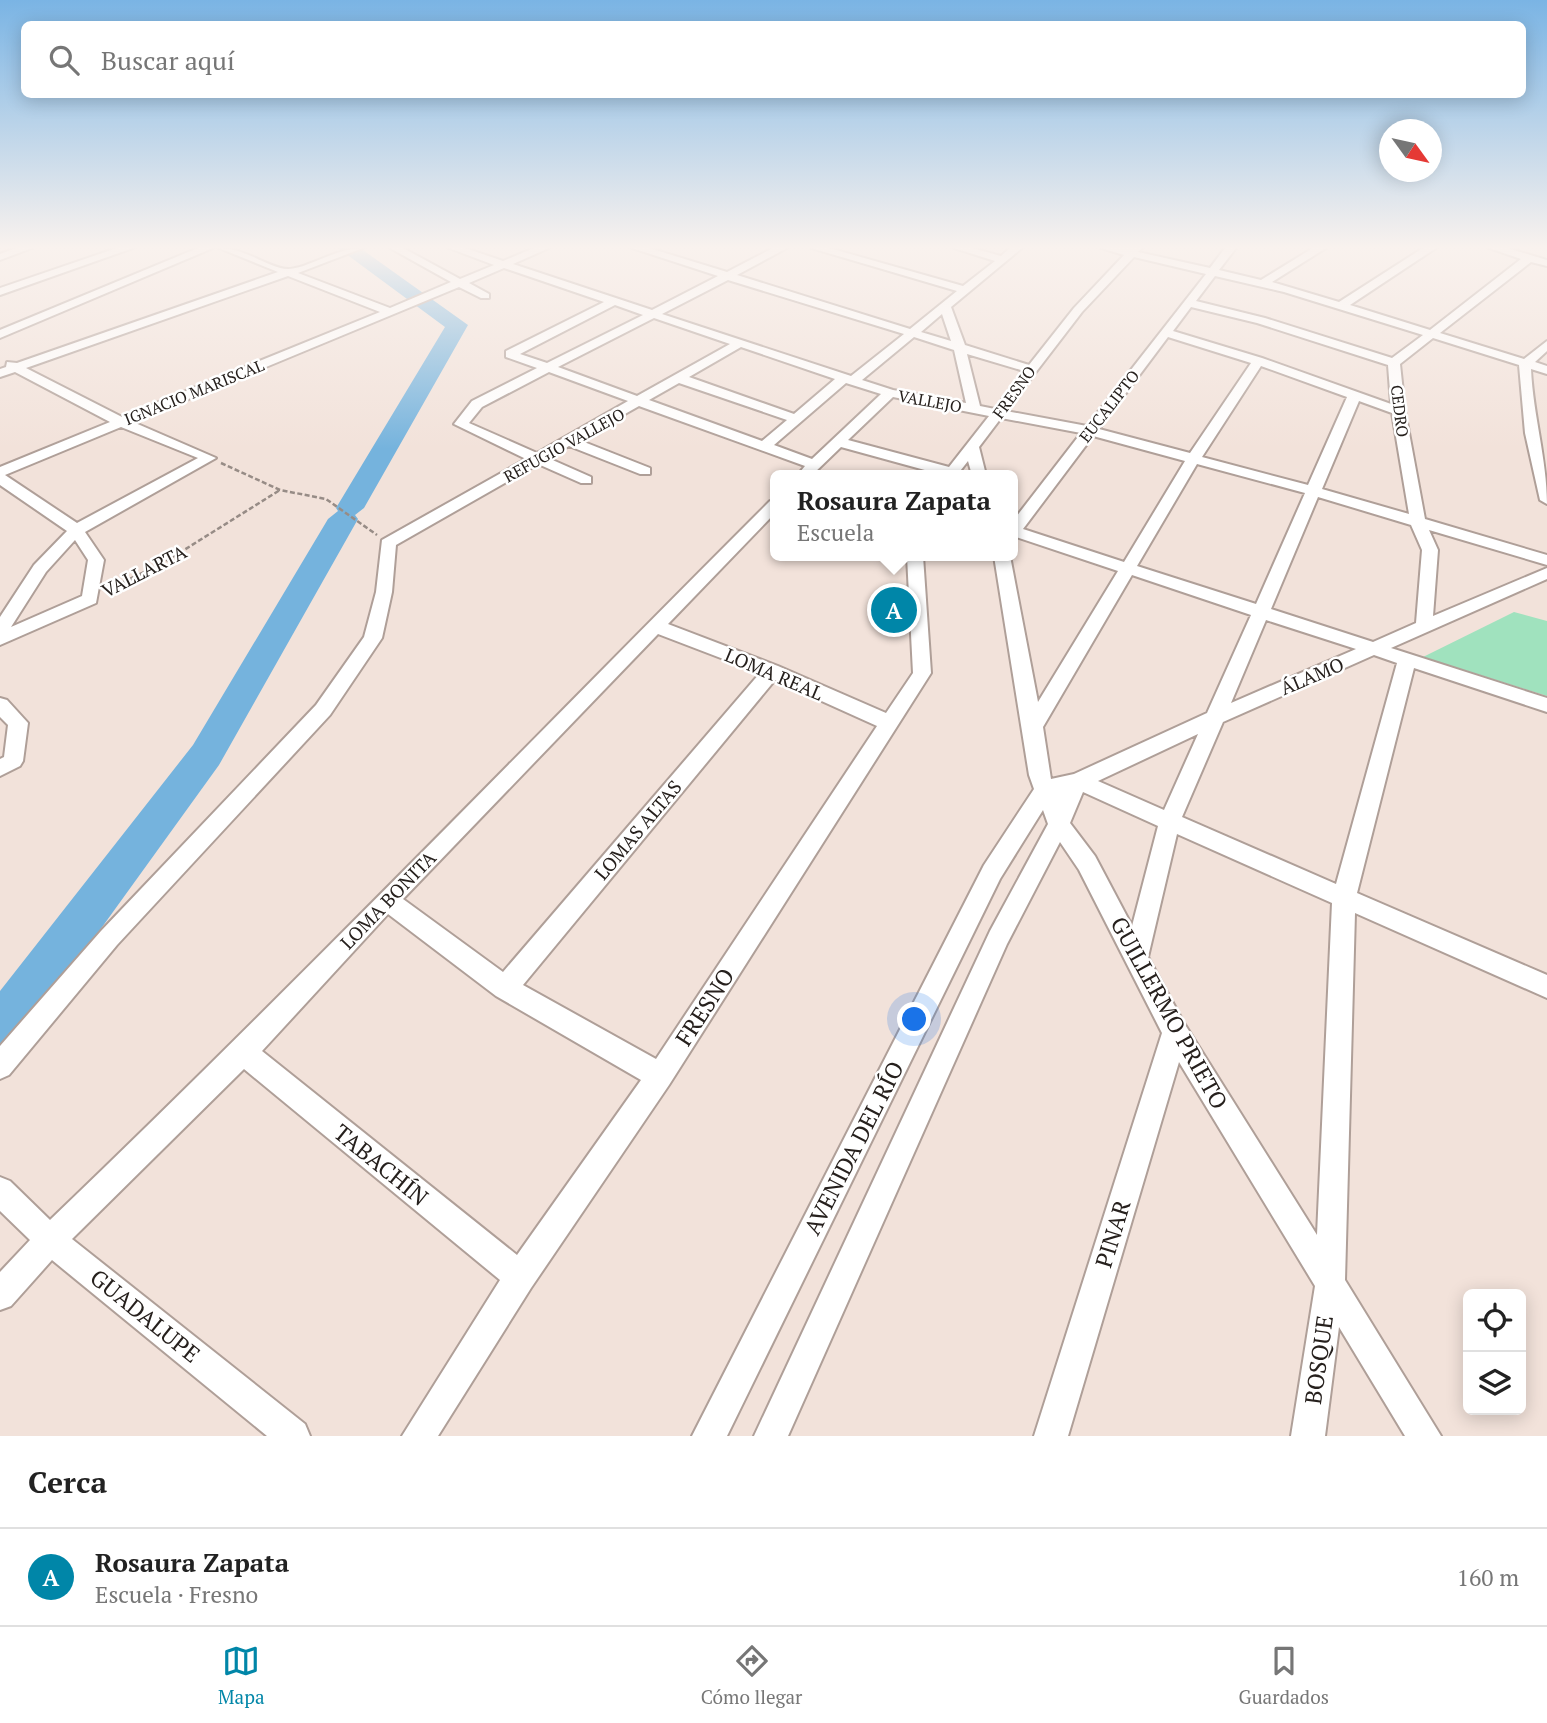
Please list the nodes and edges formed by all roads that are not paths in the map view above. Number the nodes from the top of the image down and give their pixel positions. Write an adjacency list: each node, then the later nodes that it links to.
1 (46, 315): 17 (street)
2 (169, 315): 26 (street)
3 (384, 315): 41 (street, IGNACIO MARISCAL)
4 (587, 315): 27 (street)
5 (651, 315): 27 (street)
6 (656, 315): 19 (street, VALLEJO)
7 (848, 315): 18 (street)
8 (938, 315): 18 (street)
9 (948, 315): 21 (street)
10 (1074, 315): 28 (street, FRESNO)
11 (1180, 315): 15 (street, EUCALIPTO)
12 (1240, 315): 24 (street)
13 (1373, 315): 16 (street)
14 (1454, 315): 16 (street, CEDRO)
15 (1167, 333): 22 (street); 42 (street, EUCALIPTO)
16 (1430, 333): 24 (street, CEDRO); 25 (street)
17 (0, 334)
18 (912, 335): 21 (street); 32 (street)
19 (740, 343): 31 (street, REFUGIO VALLEJO); 32 (street, VALLEJO)
20 (1547, 345): 25 (street)
21 (960, 349): 28 (street); 37 (street)
22 (1258, 360): 35 (street); 48 (street)
23 (0, 363): 26 (street)
24 (1394, 363): 38 (street, CEDRO)
25 (1525, 365): 29 (street); 33 (street)
26 (19, 367): 30 (street); 41 (street)
27 (548, 368): 36 (street); 47 (street)
28 (1029, 369): 39 (street, FRESNO)
29 (1547, 370): 33 (street)
30 (0, 373)
31 (681, 379): 36 (street, REFUGIO VALLEJO); 40 (street)
32 (849, 379): 34 (street, VALLEJO); 40 (street)
33 (1525, 383): 58 (street)
34 (890, 393): 37 (street, VALLEJO); 44 (street)
35 (1354, 397): 38 (street); 57 (street)
36 (640, 402): 43 (street, REFUGIO VALLEJO); 45 (street)
37 (974, 408): 39 (street, VALLEJO)
38 (1398, 411): 60 (street, CEDRO)
39 (998, 414): 42 (street, VALLEJO); 46 (street, FRESNO)
40 (796, 419): 45 (street)
41 (121, 422): 54 (street, IGNACIO MARISCAL); 62 (street)
42 (1091, 431): 48 (street, VALLEJO); 61 (street, EUCALIPTO)
43 (570, 441): 47 (street, REFUGIO VALLEJO); 53 (street)
44 (839, 442): 49 (street); 50 (street)
45 (764, 447): 49 (street)
46 (972, 448): 51 (street, FRESNO); 52 (street)
47 (539, 459): 56 (street); 94 (street, REFUGIO VALLEJO)
48 (1193, 459): 57 (street, VALLEJO); 67 (street)
49 (810, 470)
50 (940, 470)
51 (954, 470)
52 (978, 470)
53 (645, 471)
54 (0, 472)
55 (0, 478): 62 (street)
56 (586, 480)
57 (1313, 491): 60 (street, VALLEJO); 69 (street)
58 (1547, 500)
59 (770, 509): 71 (street, LOMA BONITA)
60 (1418, 523): 64 (street, VALLEJO); 70 (street, CEDRO)
61 (1018, 524)
62 (76, 530): 72 (street); 73 (street, VALLARTA)
63 (1018, 533): 67 (street)
64 (1547, 560)
65 (915, 561): 80 (street, FRESNO)
66 (1003, 561): 81 (street, GUILLERMO PRIETO)
67 (1130, 569): 69 (street); 81 (street)
68 (1547, 573): 70 (street, ÁLAMO)
69 (1261, 611): 74 (street); 79 (street)
70 (1424, 626): 74 (street, ÁLAMO)
71 (657, 627): 76 (street, LOMA REAL); 88 (street, LOMA BONITA)
72 (0, 630)
73 (0, 639)
74 (1376, 649): 75 (street); 79 (street, ÁLAMO)
75 (1408, 659): 78 (street); 87 (street, BOSQUE)
76 (772, 671): 80 (street, LOMA REAL); 91 (street, LOMAS ALTAS)
77 (0, 705): 82 (street)
78 (1547, 705)
79 (1216, 716): 83 (street, ÁLAMO); 85 (street)
80 (889, 723): 95 (street, FRESNO)
81 (1034, 727): 84 (street, GUILLERMO PRIETO)
82 (6, 765)
83 (1078, 780): 84 (street, ÁLAMO); 85 (street); 86 (street)
84 (1045, 789): 86 (street, GUILLERMO PRIETO); 103 (street, AVENIDA DEL RÍO)
85 (1170, 821): 87 (street); 89 (street)
86 (1059, 824): 89 (street, GUILLERMO PRIETO); 104 (street, AVENIDA DEL RÍO)
87 (1344, 898): 90 (street); 99 (street, BOSQUE)
88 (387, 900): 91 (street); 93 (street, LOMA BONITA)
89 (1136, 958): 92 (street, GUILLERMO PRIETO)
90 (1547, 987)
91 (505, 988): 95 (street)
92 (1175, 1032): 99 (street, GUILLERMO PRIETO); 105 (street, PINAR)
93 (243, 1052): 97 (street, LOMA BONITA); 98 (street, TABACHÍN)
94 (0, 1066)
95 (660, 1076): 98 (street, FRESNO)
96 (0, 1191): 97 (street, GUADALUPE)
97 (50, 1240): 100 (street, LOMA BONITA); 101 (street, GUADALUPE)
98 (520, 1277): 102 (street, FRESNO)
99 (1330, 1285): 106 (street, BOSQUE); 107 (street, GUILLERMO PRIETO)
100 (0, 1295)
101 (293, 1436)
102 (419, 1436)
103 (709, 1436)
104 (771, 1436)
105 (1051, 1436)
106 (1308, 1436)
107 (1424, 1436)

